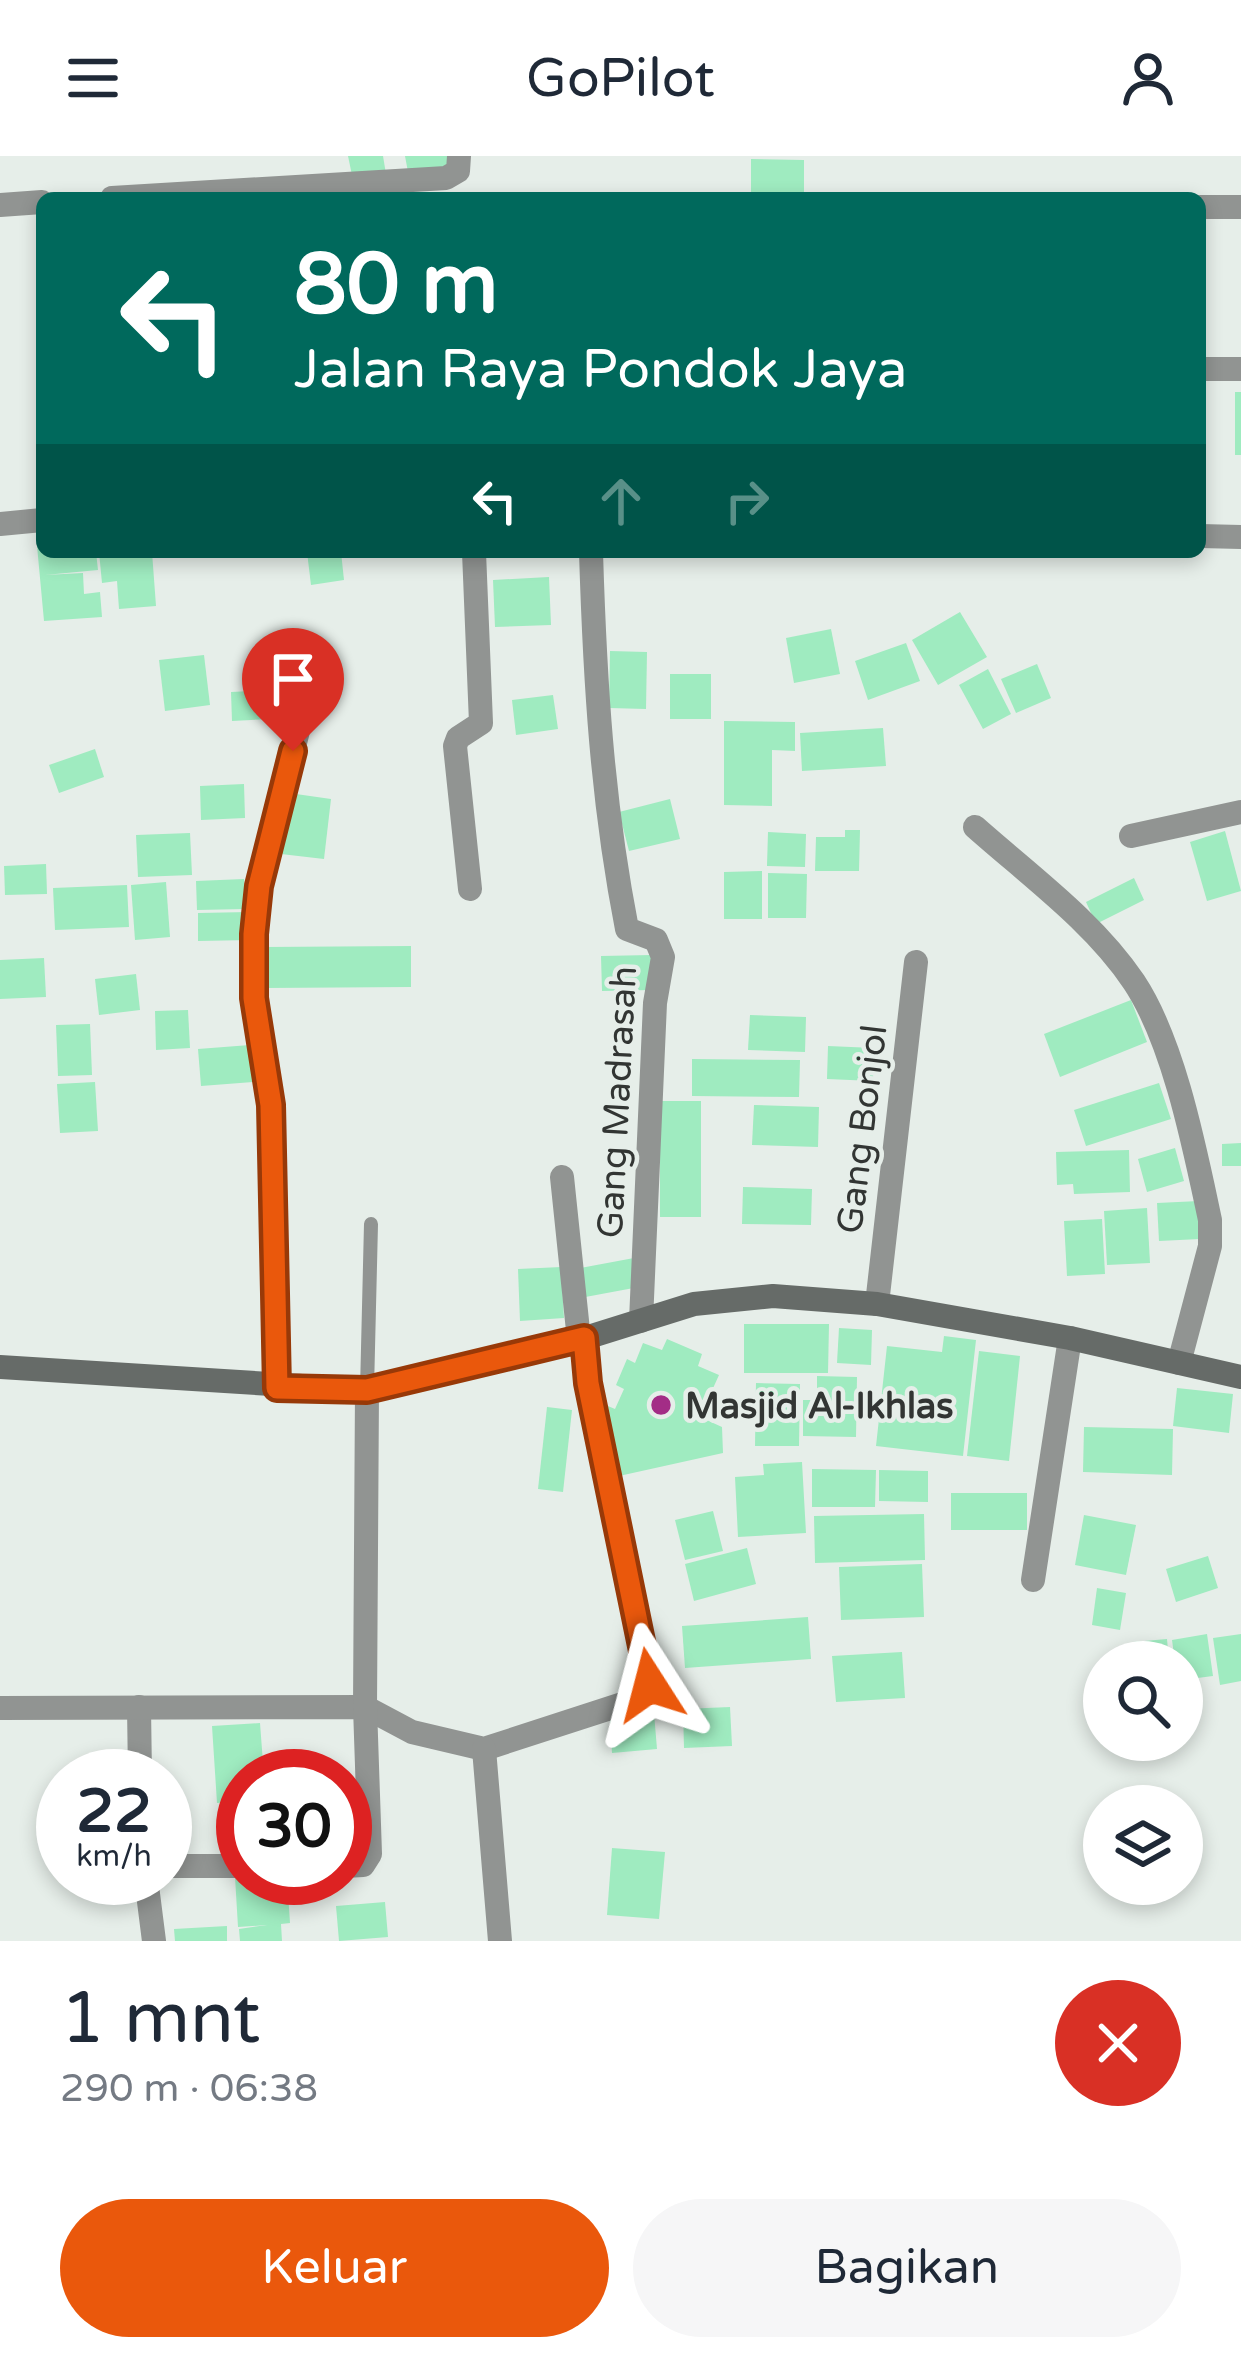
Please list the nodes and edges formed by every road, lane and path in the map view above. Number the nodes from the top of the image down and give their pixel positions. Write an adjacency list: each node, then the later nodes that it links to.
1 (452, 167): 2 (street)
2 (178, 192)
3 (36, 202): 4 (street)
4 (0, 205)
5 (1206, 207): 6 (street)
6 (1241, 207)
7 (1206, 369): 8 (street)
8 (1241, 369)
9 (36, 521): 10 (street)
10 (0, 524)
11 (1206, 536): 12 (street)
12 (1241, 537)
13 (474, 558): 19 (street)
14 (591, 558): 24 (street, Gang Madrasah)
15 (302, 716): 30 (street)
16 (1241, 812): 18 (street)
17 (975, 827): 27 (street)
18 (1131, 836)
19 (470, 890)
20 (916, 962): 23 (street, Gang Bonjol)
21 (562, 1177): 26 (street)
22 (371, 1223): 31 (lane)
23 (877, 1304): 24 (main road); 25 (main road)
24 (640, 1321): 26 (main road)
25 (1070, 1338): 27 (main road); 32 (street)
26 (581, 1339): 31 (main road); 38 (street)
27 (1179, 1363): 29 (main road)
28 (0, 1367): 30 (main road)
29 (1241, 1377)
30 (277, 1388): 31 (main road)
31 (367, 1390): 34 (street)
32 (1034, 1580)
33 (139, 1707): 34 (street); 35 (street); 36 (street)
34 (364, 1707): 37 (street); 38 (street)
35 (0, 1708)
36 (140, 1749)
37 (366, 1749)
38 (484, 1749): 41 (street)
39 (149, 1905): 40 (street)
40 (154, 1941)
41 (500, 1941)

